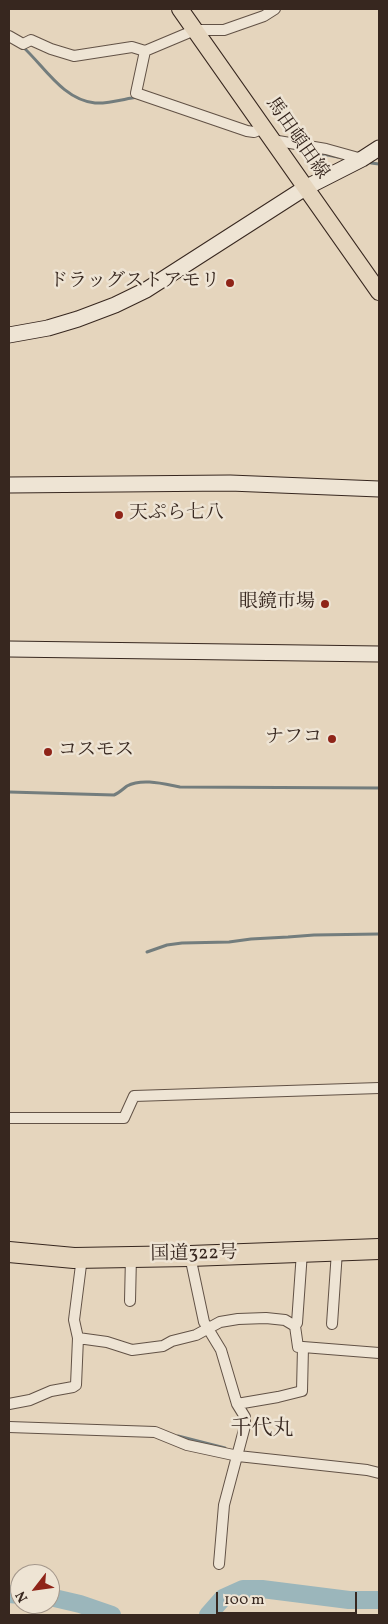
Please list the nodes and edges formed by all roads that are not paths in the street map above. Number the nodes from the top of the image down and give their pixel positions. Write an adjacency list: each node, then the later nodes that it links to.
1 (180, 9): 3 (main road, 馬田頓田線)
2 (275, 9): 3 (street)
3 (195, 30): 5 (street); 6 (main road, 馬田頓田線)
4 (9, 36): 5 (street)
5 (145, 50): 6 (street)
6 (268, 134): 8 (street); 9 (main road, 馬田頓田線)
7 (379, 148): 8 (street)
8 (362, 159): 9 (street)
9 (305, 188): 10 (main road, 馬田頓田線); 11 (street)
10 (379, 292)
11 (9, 334)
12 (9, 485): 13 (street)
13 (379, 489)
14 (9, 649): 15 (street)
15 (379, 654)
16 (379, 1088): 17 (street)
17 (9, 1118)
18 (379, 1249): 19 (highway, 国道322号)
19 (337, 1251): 21 (highway, 国道322号); 26 (street)
20 (9, 1252): 24 (highway, 国道322号)
21 (302, 1252): 23 (highway, 国道322号); 27 (street)
22 (131, 1256): 23 (highway, 国道322号); 24 (highway, 国道322号); 25 (street)
23 (190, 1256): 28 (street)
24 (82, 1257): 29 (street)
25 (130, 1301)
26 (332, 1324)
27 (295, 1326): 28 (street); 30 (street)
28 (209, 1329): 29 (street); 33 (street)
29 (78, 1338): 32 (street)
30 (303, 1347): 31 (street); 33 (street)
31 (379, 1353)
32 (9, 1404)
33 (237, 1404): 35 (street)
34 (9, 1427): 35 (street)
35 (238, 1453): 36 (street); 37 (street)
36 (379, 1473)
37 (219, 1564)

